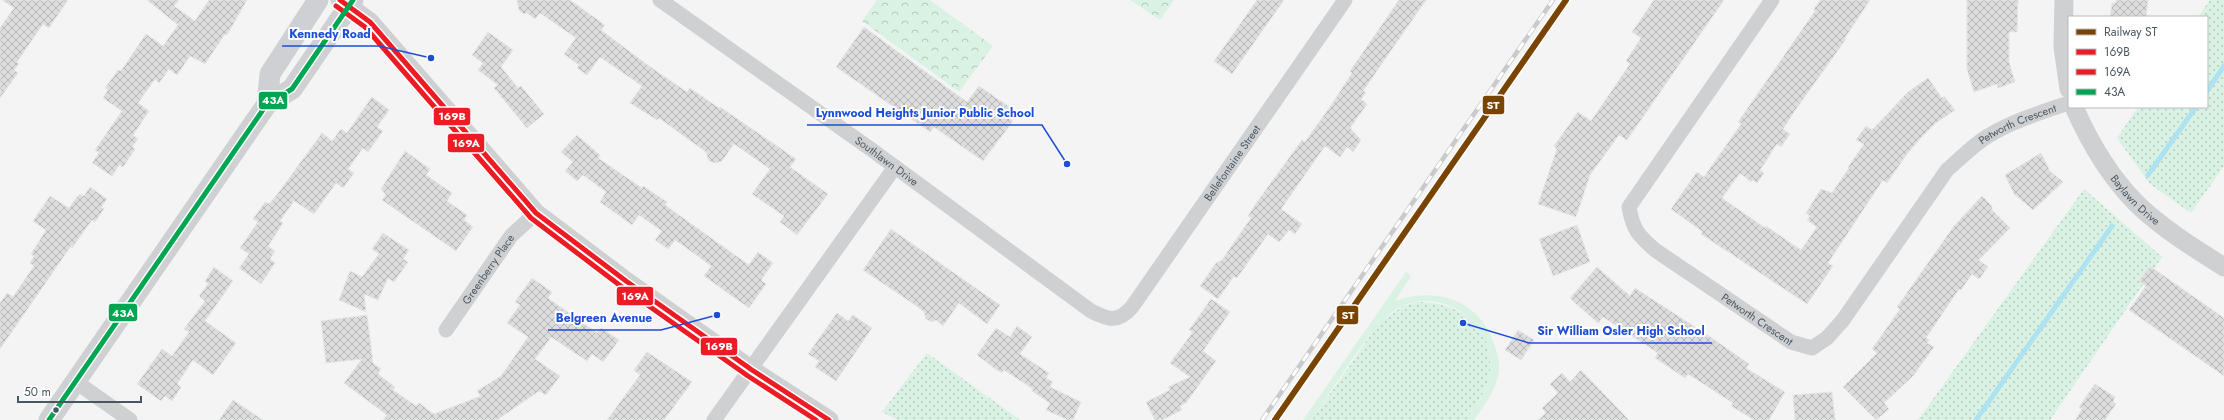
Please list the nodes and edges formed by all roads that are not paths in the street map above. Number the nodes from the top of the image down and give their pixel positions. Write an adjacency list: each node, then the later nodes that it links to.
1 (318, 0): 9 (main road)
2 (1345, 0): 14 (street, Bellefontaine Street)
3 (1772, 0): 8 (street, Petworth Crescent)
4 (2064, 0): 7 (street)
5 (347, 2): 9 (main road); 12 (street)
6 (669, 3): 11 (street, Southlawn Drive)
7 (2068, 82)
8 (2068, 103)
9 (267, 104): 17 (main road)
10 (2074, 108): 13 (street, Baylawn Drive)
11 (895, 167): 14 (street, Southlawn Drive); 16 (street)
12 (536, 213): 15 (street, Greenberry Place); 16 (street)
13 (2224, 267)
14 (1113, 319)
15 (446, 330)
16 (752, 370): 20 (street); 21 (street)
17 (76, 382): 18 (main road); 19 (street)
18 (49, 420)
19 (130, 420)
20 (714, 420)
21 (829, 420)

